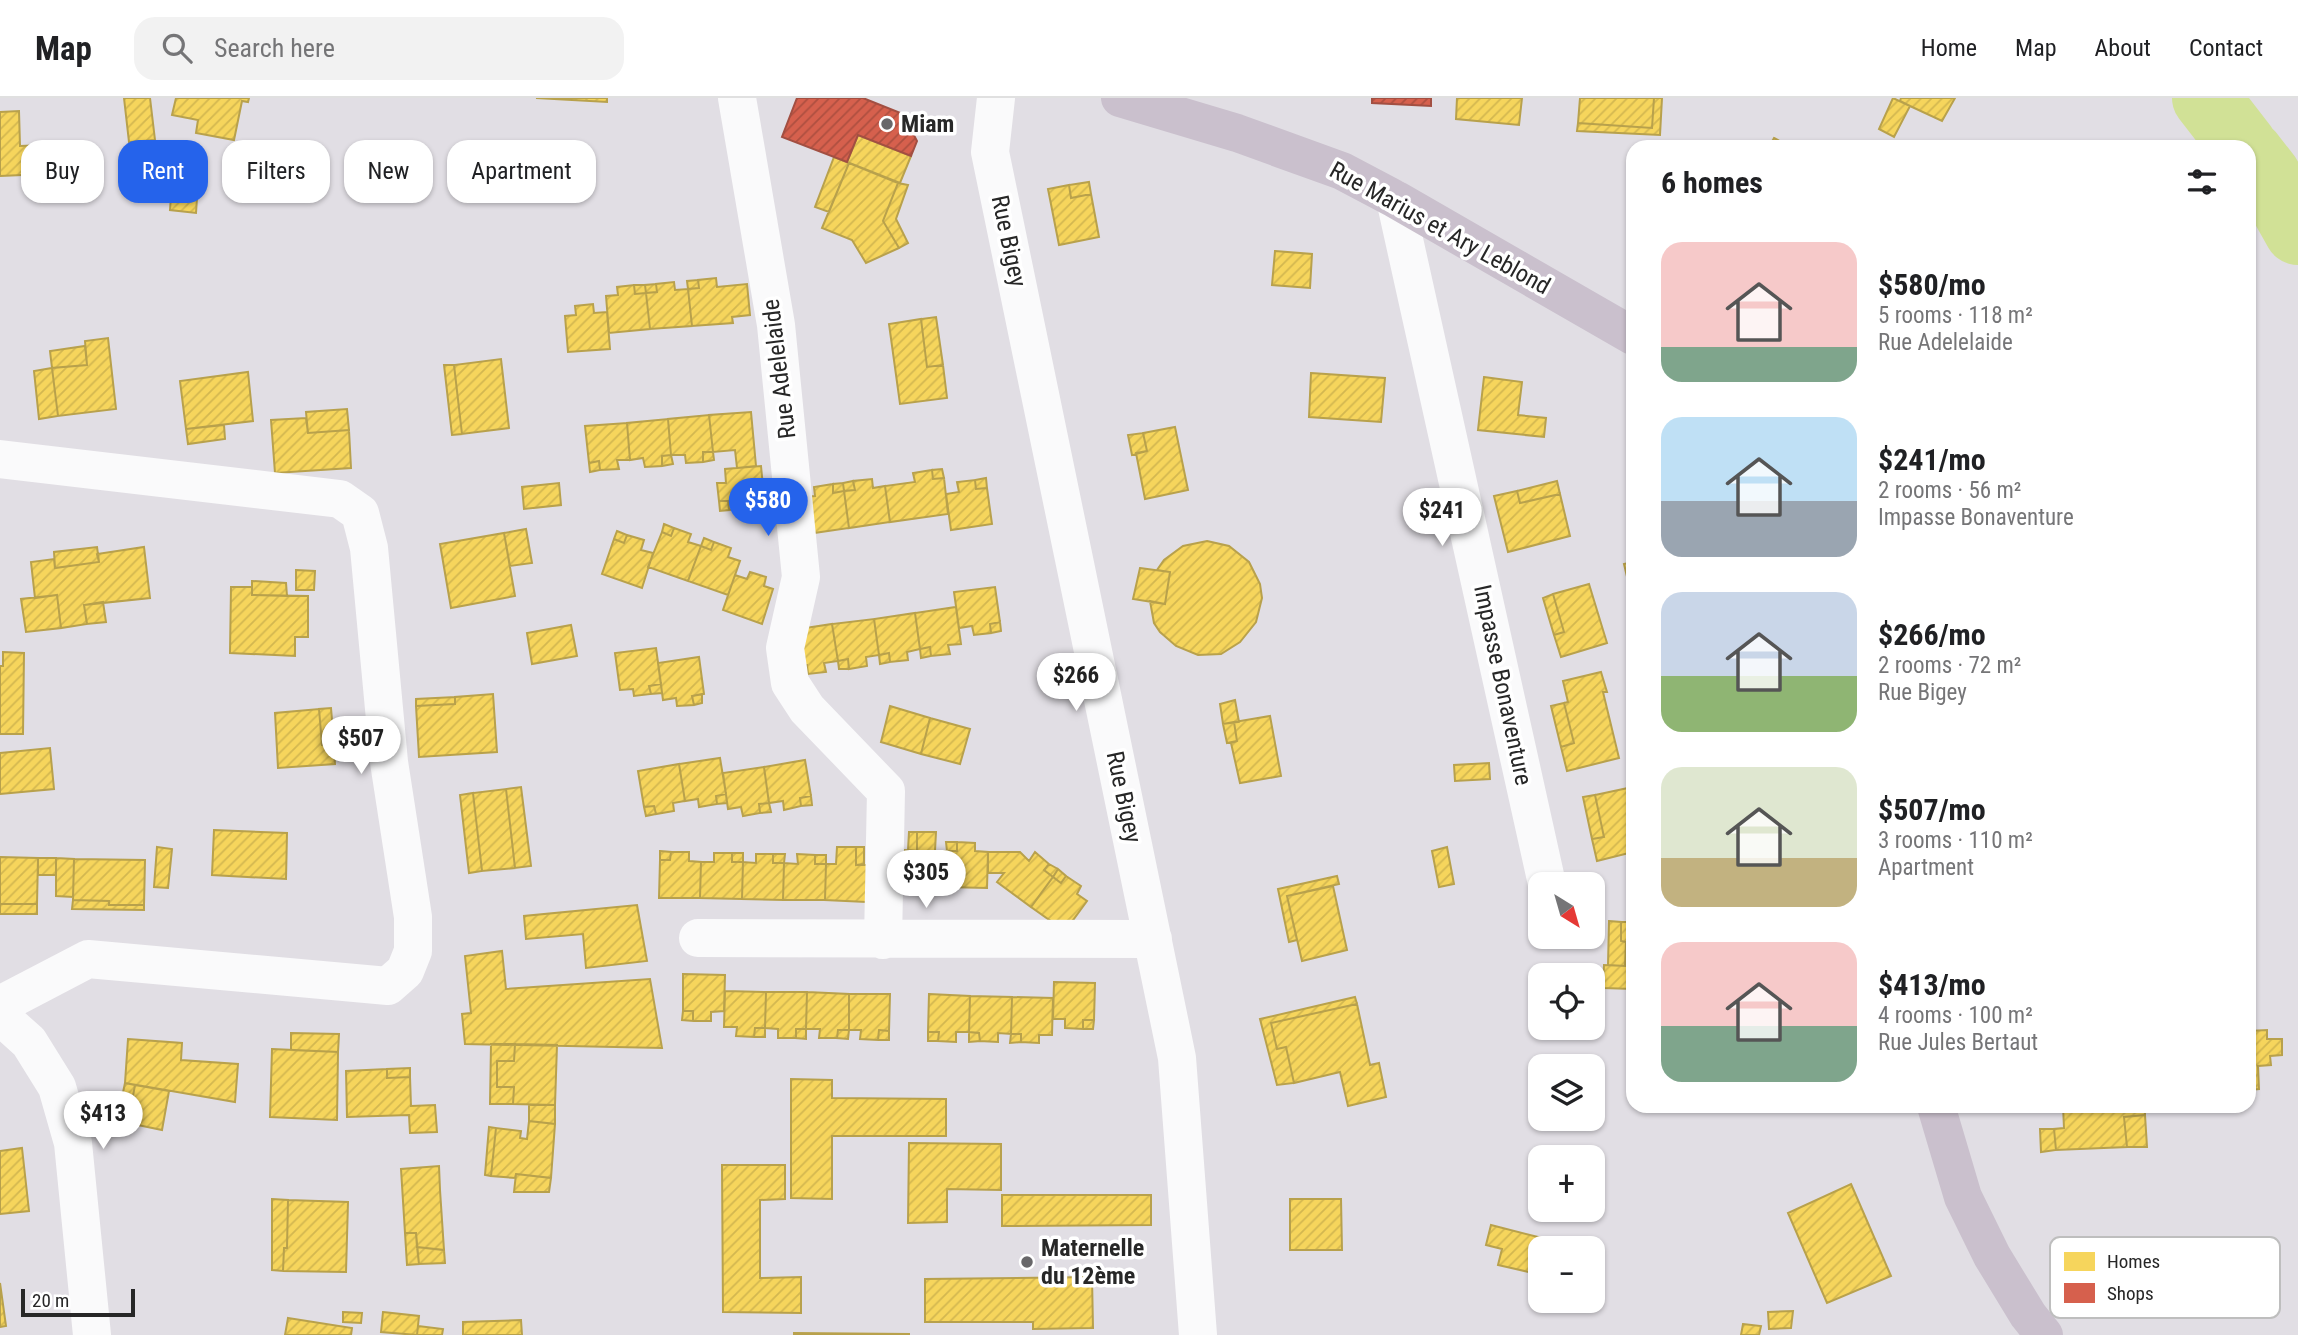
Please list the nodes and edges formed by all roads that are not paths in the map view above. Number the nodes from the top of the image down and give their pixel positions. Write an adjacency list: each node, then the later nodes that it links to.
1 (737, 98): 10 (street, Rue Adelelaide)
2 (996, 98): 9 (street, Rue Bigey)
3 (1120, 98): 4 (main road, Rue Marius et Ary Leblond)
4 (1395, 199): 5 (main road, Rue Marius et Ary Leblond); 7 (street, Impasse Bonaventure)
5 (1626, 332)
6 (0, 459): 11 (street)
7 (1544, 872)
8 (698, 938): 10 (street)
9 (1153, 939): 10 (street); 15 (street, Rue Bigey)
10 (883, 940)
11 (0, 1005)
12 (0, 1016): 14 (street)
13 (1938, 1113): 16 (main road)
14 (92, 1335)
15 (1198, 1335)
16 (2044, 1335)

